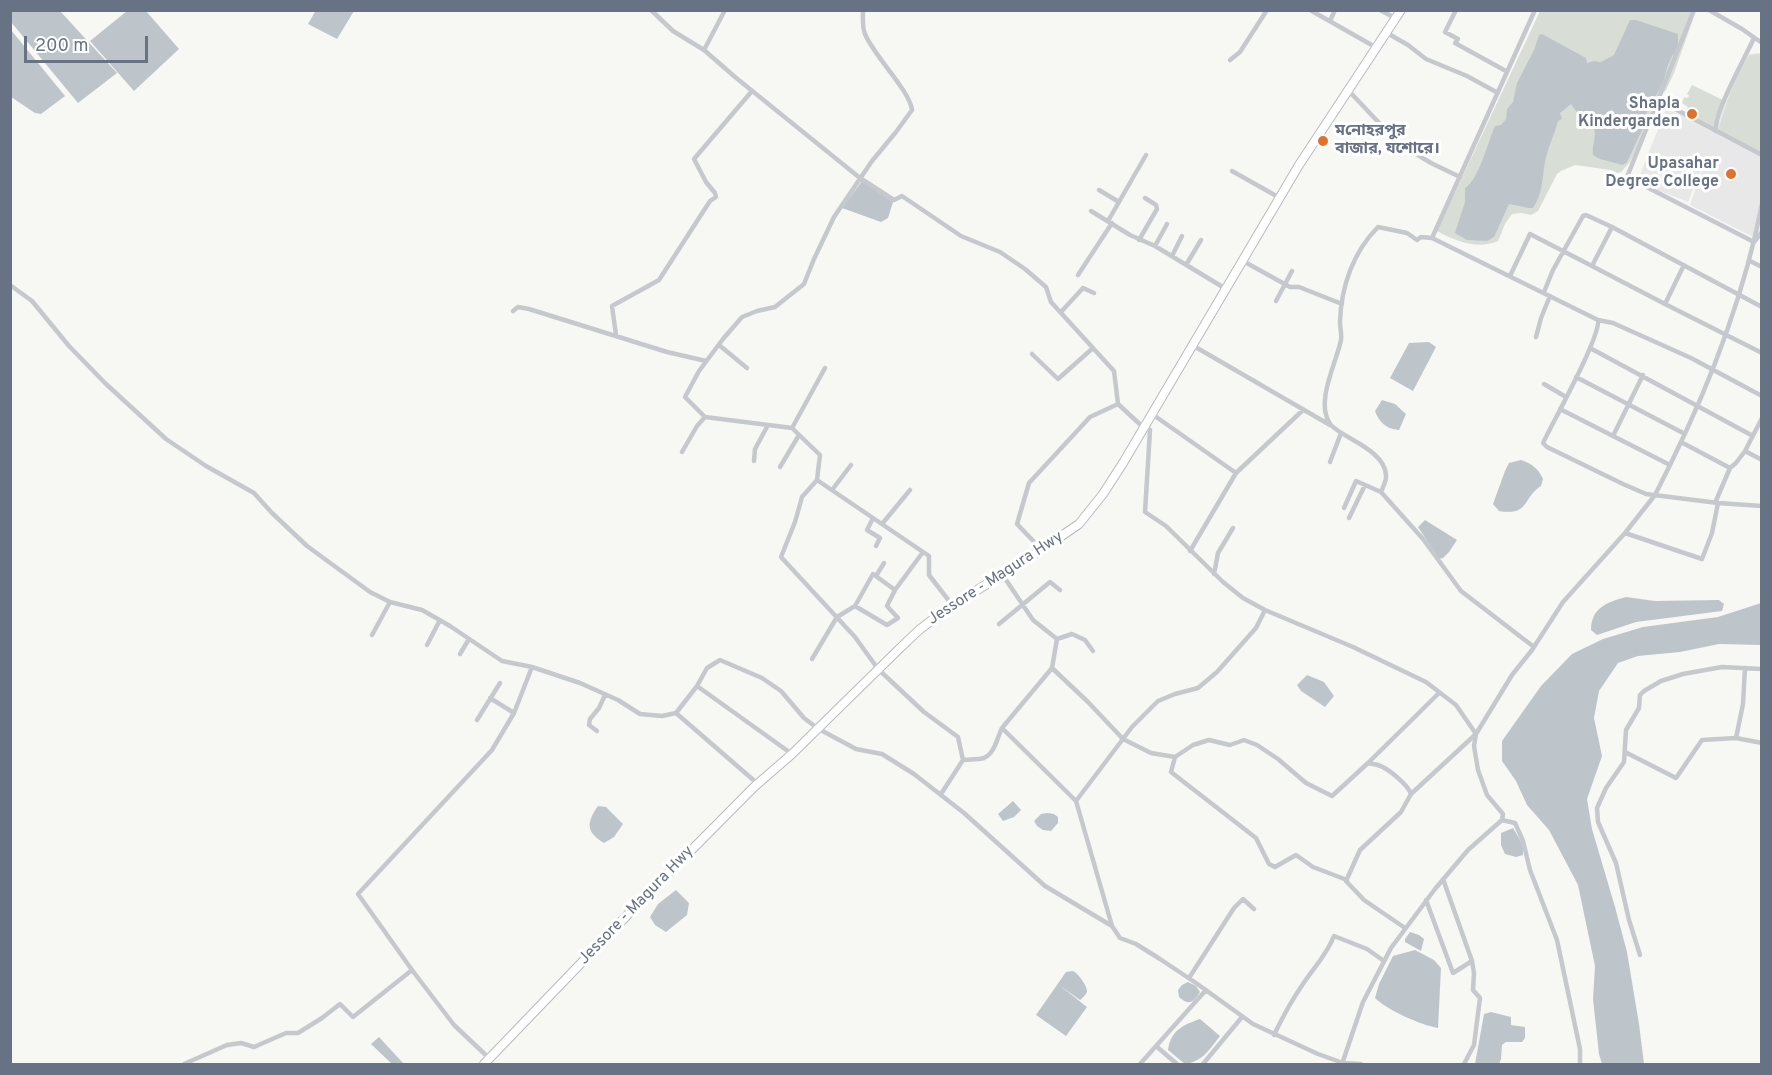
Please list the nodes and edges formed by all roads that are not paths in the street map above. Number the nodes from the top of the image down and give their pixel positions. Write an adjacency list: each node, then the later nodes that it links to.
1 (651, 10): 20 (street)
2 (725, 10): 20 (street)
3 (863, 10): 31 (street)
4 (1267, 10): 21 (street)
5 (1310, 10): 15 (street)
6 (1335, 10): 15 (street)
7 (1380, 10): 13 (street)
8 (1456, 10): 22 (street)
9 (1535, 10): 25 (street)
10 (1694, 10): 26 (street)
11 (1709, 10): 14 (street)
12 (1722, 10): 14 (street)
13 (1398, 14): 16 (highway, Jessore - Magura Hwy)
14 (1719, 16): 17 (street)
15 (1330, 21): 19 (street)
16 (1387, 33): 19 (highway, Jessore - Magura Hwy); 25 (street)
17 (1754, 38): 18 (street); 27 (street)
18 (1761, 43)
19 (1377, 48): 23 (highway, Jessore - Magura Hwy)
20 (704, 50): 24 (street)
21 (1230, 60)
22 (1504, 70)
23 (1348, 90): 32 (street); 35 (highway, Jessore - Magura Hwy)
24 (752, 91): 31 (street); 75 (street)
25 (1498, 93): 32 (street)
26 (1658, 100): 27 (street); 47 (street)
27 (1716, 131): 29 (street)
28 (1146, 155): 36 (street)
29 (1761, 155)
30 (1232, 171): 35 (street)
31 (860, 177): 72 (street); 77 (street)
32 (1460, 177): 44 (street)
33 (1099, 190): 36 (street)
34 (1145, 198): 45 (street)
35 (1280, 198): 51 (highway, Jessore - Magura Hwy)
36 (1119, 202): 39 (street)
37 (1761, 204): 47 (street)
38 (1091, 211): 39 (street)
39 (1110, 222): 45 (street); 58 (street)
40 (1167, 224): 48 (street)
41 (1612, 227): 49 (street); 54 (street); 55 (street)
42 (1761, 232): 47 (street)
43 (1182, 236): 50 (street)
44 (1432, 238): 59 (street); 68 (street)
45 (1139, 240): 48 (street)
46 (1201, 240): 53 (street)
47 (1754, 242): 52 (street)
48 (1155, 246): 50 (street)
49 (1564, 252): 55 (street); 59 (street); 64 (street)
50 (1172, 256): 53 (street)
51 (1243, 261): 61 (street); 62 (highway, Jessore - Magura Hwy)
52 (1749, 261): 56 (street); 65 (street)
53 (1186, 264): 62 (street)
54 (1684, 265): 65 (street); 69 (street)
55 (1592, 266): 69 (street)
56 (1761, 267)
57 (1292, 271): 61 (street)
58 (1078, 274)
59 (1510, 276): 64 (street)
60 (10, 285): 145 (street)
61 (1286, 285): 67 (street); 68 (street)
62 (1226, 289): 78 (highway, Jessore - Magura Hwy)
63 (1094, 292): 72 (street)
64 (1544, 292): 66 (street)
65 (1739, 295): 70 (street); 74 (street)
66 (1550, 296): 73 (street); 76 (street)
67 (1275, 301)
68 (1342, 304): 101 (street)
69 (1665, 304): 74 (street)
70 (1761, 307)
71 (513, 311): 75 (street)
72 (1061, 312): 79 (street)
73 (1598, 320): 80 (street); 86 (street)
74 (1726, 334): 81 (street); 86 (street)
75 (616, 335): 83 (street)
76 (1536, 337)
77 (718, 345): 83 (street); 84 (street)
78 (1192, 345): 96 (street); 97 (highway, Jessore - Magura Hwy)
79 (1093, 348): 82 (street); 92 (street)
80 (1590, 348): 87 (street); 88 (street)
81 (1761, 353)
82 (1032, 354)
83 (706, 361): 98 (street)
84 (747, 368)
85 (825, 368): 102 (street)
86 (1713, 370): 90 (street); 94 (street)
87 (1643, 375): 93 (street); 94 (street)
88 (1576, 378): 91 (street); 93 (street)
89 (1544, 384): 91 (street)
90 (1761, 396)
91 (1566, 397): 95 (street)
92 (1118, 404): 103 (street); 136 (street)
93 (1628, 405): 106 (street); 108 (street)
94 (1698, 406): 106 (street); 109 (street)
95 (1560, 409): 108 (street); 126 (street)
96 (1303, 410): 101 (street); 120 (street)
97 (1152, 414): 103 (highway, Jessore - Magura Hwy); 120 (street)
98 (705, 417): 100 (street); 112 (street)
99 (1761, 418): 104 (street)
100 (768, 425): 102 (street); 114 (street)
101 (1330, 425): 105 (street)
102 (792, 428): 107 (street)
103 (1144, 428): 136 (highway, Jessore - Magura Hwy); 137 (street)
104 (1759, 428): 109 (street)
105 (1341, 433): 115 (street); 125 (street)
106 (1685, 434): 110 (street)
107 (799, 435): 118 (street); 121 (street)
108 (1613, 436): 117 (street)
109 (1753, 436): 111 (street)
110 (1681, 442): 117 (street); 119 (street)
111 (1746, 451): 113 (street); 119 (street)
112 (682, 452)
113 (1761, 460)
114 (754, 461)
115 (1329, 462)
116 (851, 465): 123 (street)
117 (1670, 465): 126 (street)
118 (780, 467)
119 (1730, 468): 127 (street)
120 (1236, 473): 137 (street)
121 (817, 480): 123 (street); 150 (street)
122 (1365, 485): 125 (street); 129 (street); 131 (street)
123 (832, 490): 130 (street)
124 (910, 490): 132 (street)
125 (1381, 492): 157 (street)
126 (1655, 495): 127 (street); 134 (street)
127 (1716, 503): 128 (street); 134 (street)
128 (1761, 506)
129 (1344, 508)
130 (873, 518): 132 (street); 135 (street)
131 (1349, 518)
132 (882, 524): 138 (street)
133 (1233, 528): 141 (street)
134 (1625, 533): 157 (street)
135 (876, 546)
136 (1041, 550): 140 (highway, Jessore - Magura Hwy)
137 (1190, 551): 141 (street)
138 (923, 552): 143 (street); 148 (street)
139 (884, 563): 142 (street)
140 (1002, 573): 146 (street); 148 (highway, Jessore - Magura Hwy)
141 (1214, 574): 149 (street)
142 (876, 576): 143 (street); 147 (street)
143 (895, 590): 147 (street)
144 (1060, 590): 146 (street)
145 (390, 602): 151 (street); 153 (street)
146 (1023, 604): 152 (street); 155 (street)
147 (855, 606): 150 (street)
148 (953, 606): 164 (highway, Jessore - Magura Hwy)
149 (1265, 610): 168 (street); 179 (street)
150 (837, 618): 160 (street); 164 (street)
151 (440, 620): 154 (street); 156 (street)
152 (999, 624)
153 (372, 635)
154 (469, 639): 159 (street); 161 (street)
155 (1057, 639): 158 (street); 162 (street)
156 (427, 645)
157 (1534, 647): 177 (street)
158 (1093, 651)
159 (460, 654)
160 (812, 659)
161 (532, 667): 169 (street); 171 (street)
162 (1052, 668): 175 (street); 179 (street)
163 (1745, 668): 165 (street); 178 (street); 181 (street)
164 (878, 669): 174 (highway, Jessore - Magura Hwy); 184 (street)
165 (1761, 669)
166 (500, 683): 170 (street)
167 (697, 686): 172 (street); 174 (street); 182 (street)
168 (1439, 693): 177 (street); 185 (street)
169 (605, 695): 172 (street); 176 (street)
170 (490, 698): 171 (street); 173 (street)
171 (514, 713): 200 (street)
172 (676, 713): 186 (street)
173 (477, 720)
174 (817, 728): 182 (highway, Jessore - Magura Hwy); 187 (street)
175 (1002, 728): 184 (street); 189 (street)
176 (597, 731)
177 (1476, 734): 188 (street); 190 (street)
178 (1736, 738): 180 (street); 181 (street)
179 (1123, 739): 183 (street); 189 (street)
180 (1761, 743)
181 (1625, 752): 197 (street)
182 (792, 754): 186 (highway, Jessore - Magura Hwy)
183 (1175, 757): 185 (street); 192 (street)
184 (963, 760): 187 (street)
185 (1368, 763): 188 (street)
186 (758, 784): 206 (highway, Jessore - Magura Hwy)
187 (940, 794): 195 (street)
188 (1411, 794): 192 (street)
189 (1076, 801): 195 (street)
190 (1502, 820): 191 (street); 214 (street)
191 (1443, 879): 193 (street); 199 (street)
192 (1347, 880): 196 (street)
193 (1426, 900): 196 (street); 199 (street)
194 (1254, 909): 201 (street)
195 (1112, 926): 201 (street)
196 (1405, 928): 198 (street)
197 (1640, 955)
198 (1384, 961): 204 (street); 207 (street)
199 (1472, 961): 213 (street)
200 (412, 970): 206 (street); 208 (street)
201 (1189, 978): 202 (street)
202 (1206, 990): 203 (street); 205 (street)
203 (1242, 1017): 204 (street); 211 (street)
204 (1274, 1035): 207 (street)
205 (1156, 1046): 209 (street); 210 (street)
206 (487, 1062)
207 (1343, 1064): 212 (street)
208 (184, 1065)
209 (1140, 1065)
210 (1177, 1065)
211 (1203, 1065)
212 (1361, 1065)
213 (1464, 1065)
214 (1580, 1065)

